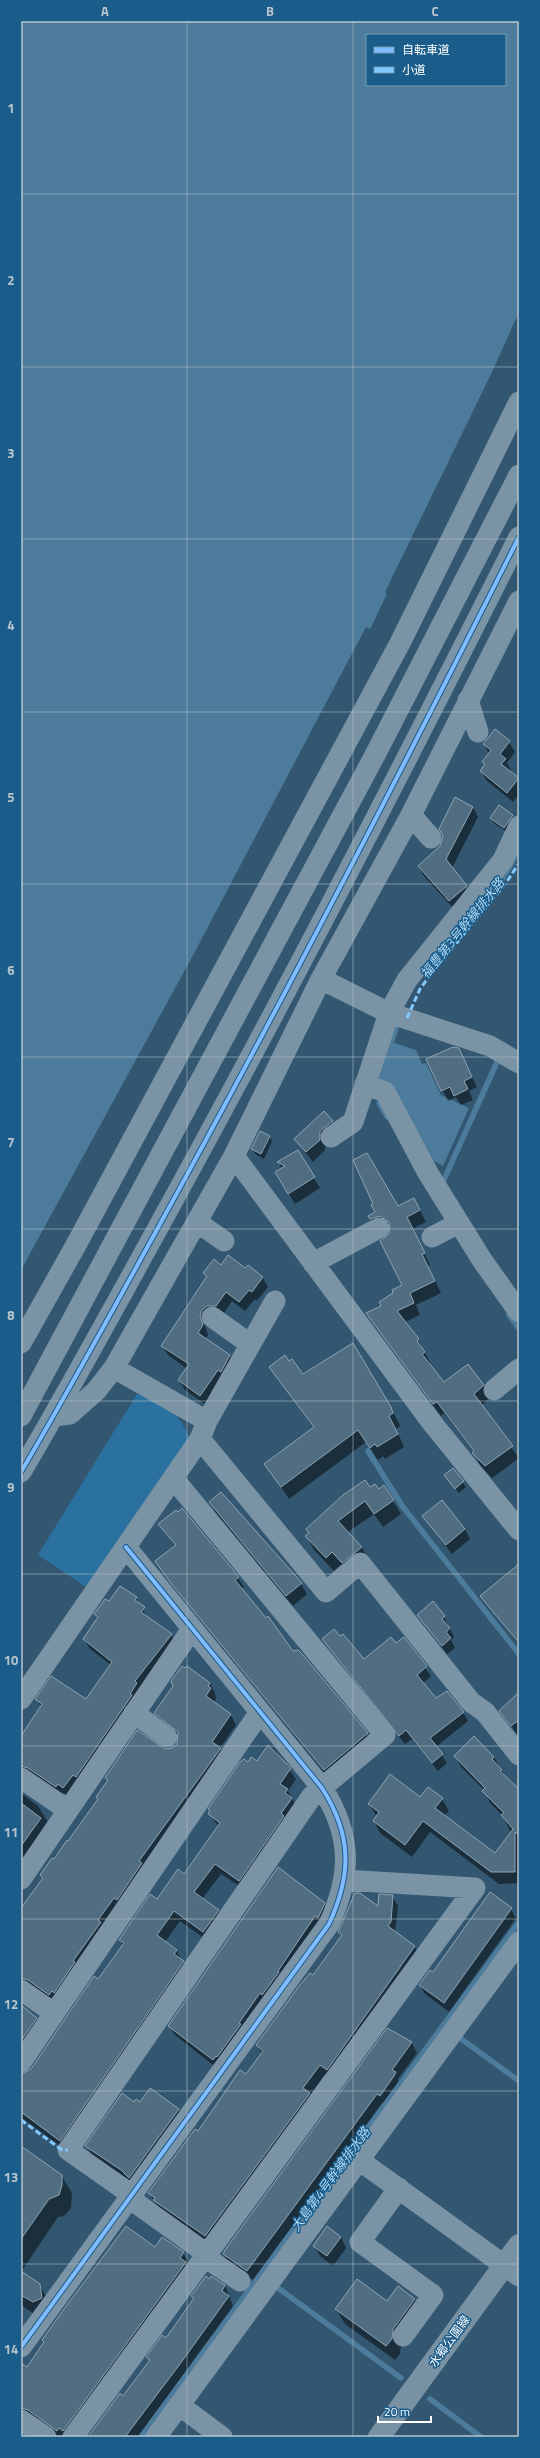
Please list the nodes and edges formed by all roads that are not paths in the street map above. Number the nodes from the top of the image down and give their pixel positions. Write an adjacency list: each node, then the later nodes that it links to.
1 (519, 402): 26 (street)
2 (519, 475): 31 (street)
3 (519, 537): 32 (street)
4 (519, 601): 5 (street)
5 (512, 635): 6 (street)
6 (468, 700): 7 (street); 8 (street)
7 (478, 732)
8 (411, 815): 10 (street); 11 (street)
9 (519, 826): 12 (street)
10 (431, 838)
11 (321, 979): 12 (street); 16 (street)
12 (389, 1013): 13 (street); 14 (street)
13 (519, 1063)
14 (366, 1084): 15 (street); 18 (street)
15 (331, 1137)
16 (234, 1156): 17 (street); 22 (street)
17 (197, 1222): 21 (street); 28 (street)
18 (459, 1223): 20 (street); 23 (street)
19 (379, 1228): 22 (street)
20 (432, 1237)
21 (224, 1241)
22 (313, 1263): 36 (street)
23 (516, 1298)
24 (275, 1302): 27 (street)
25 (212, 1317): 27 (street)
26 (21, 1343)
27 (250, 1344): 33 (street)
28 (114, 1368): 32 (street); 33 (street)
29 (519, 1369): 30 (street)
30 (494, 1390)
31 (21, 1416)
32 (54, 1416): 34 (street)
33 (203, 1430): 35 (street); 43 (street)
34 (21, 1472)
35 (173, 1478): 37 (street); 45 (street)
36 (519, 1530)
37 (126, 1547): 38 (street); 39 (street)
38 (192, 1629): 40 (street); 41 (street)
39 (21, 1699)
40 (260, 1712): 45 (street); 51 (street)
41 (134, 1713): 42 (street); 46 (street)
42 (167, 1737)
43 (519, 1755)
44 (21, 1778): 46 (street)
45 (322, 1788): 48 (street); 55 (street)
46 (68, 1810): 47 (street)
47 (21, 1879)
48 (344, 1880): 55 (street); 57 (street)
49 (519, 1942): 53 (street)
50 (21, 1990): 51 (street)
51 (54, 2013): 52 (street)
52 (21, 2062)
53 (359, 2160): 54 (street); 62 (street)
54 (398, 2188): 58 (street); 60 (street)
55 (130, 2197): 57 (street); 61 (street)
56 (519, 2245): 58 (main road, 水郷公園線)
57 (206, 2255): 59 (street); 65 (street)
58 (512, 2271): 68 (main road, 水郷公園線)
59 (240, 2281)
60 (403, 2336)
61 (21, 2347)
62 (179, 2405): 66 (street); 67 (street)
63 (21, 2420): 64 (street)
64 (46, 2437)
65 (73, 2437)
66 (156, 2437)
67 (222, 2437)
68 (379, 2437)

